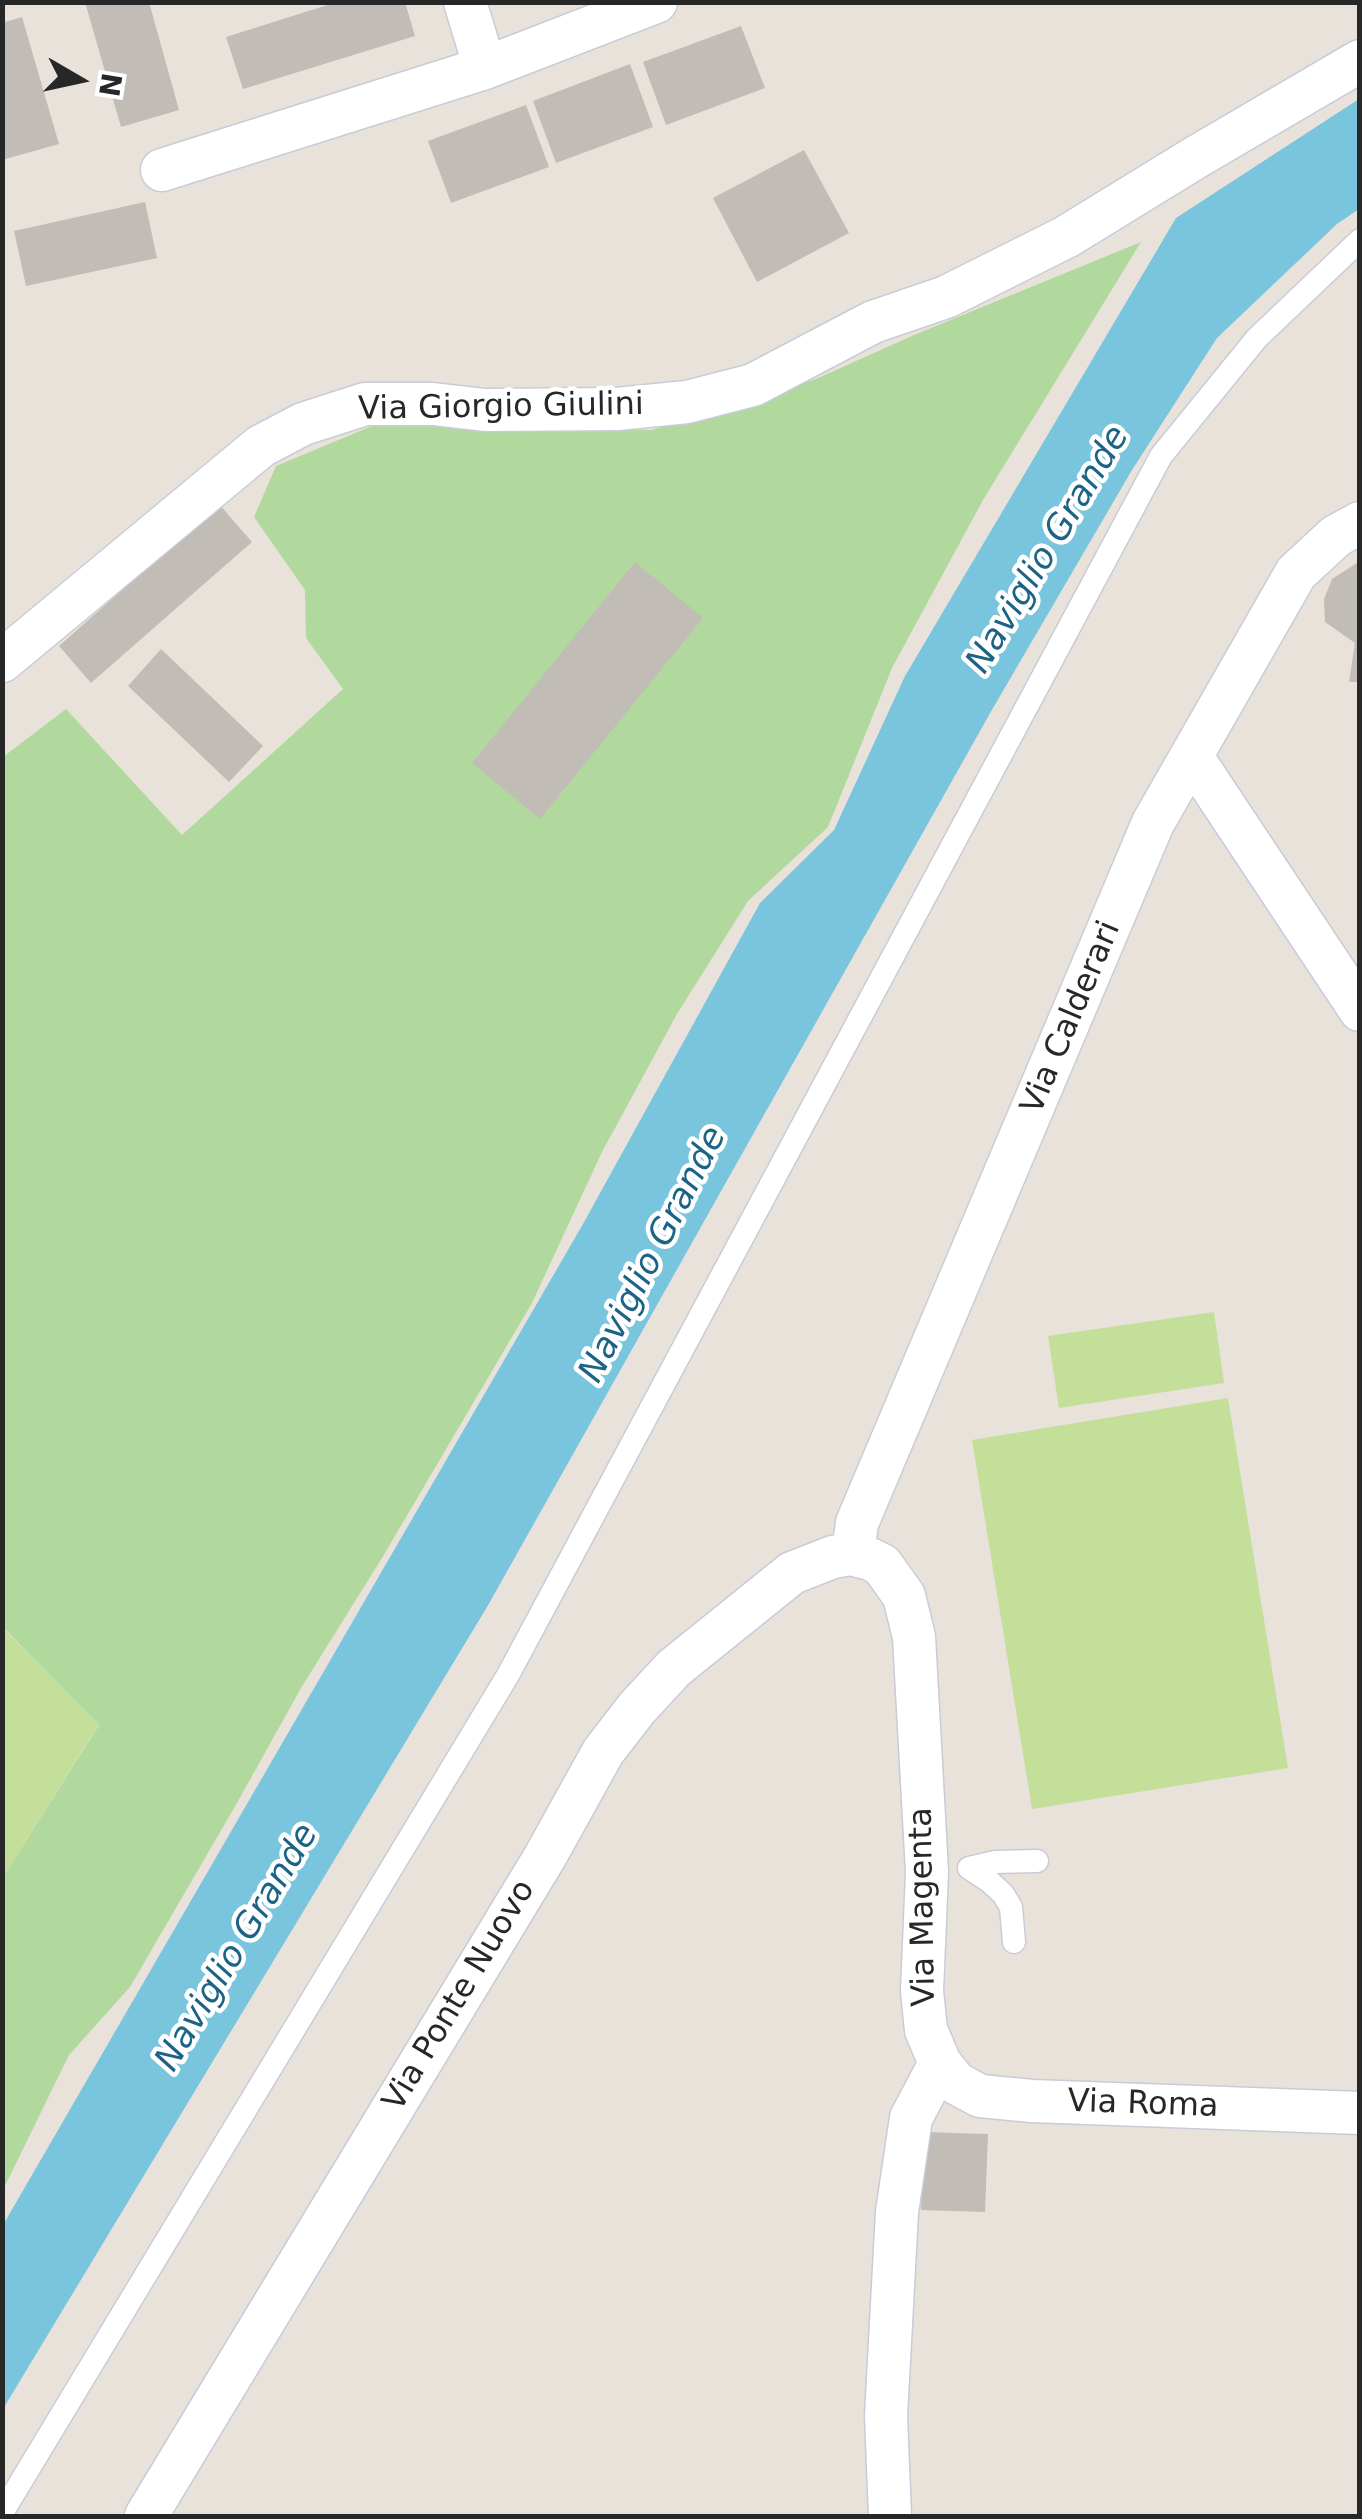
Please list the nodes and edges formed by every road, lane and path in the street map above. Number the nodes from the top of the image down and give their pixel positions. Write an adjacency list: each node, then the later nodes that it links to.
1 (466, 2): 4 (street)
2 (656, 2): 4 (street)
3 (1360, 61): 8 (street, Via Giorgio Giulini)
4 (485, 68): 5 (street)
5 (162, 170)
6 (1360, 240): 18 (lane)
7 (1360, 524): 9 (street, Via Calderari)
8 (2, 661)
9 (1192, 756): 10 (street); 11 (street, Via Calderari)
10 (1360, 1010)
11 (853, 1554): 14 (street, Via Magenta); 19 (street, Via Ponte Nuovo)
12 (1037, 1861): 13 (lane)
13 (969, 1868): 14 (lane); 15 (lane)
14 (926, 1872): 16 (street, Via Magenta)
15 (1014, 1942)
16 (940, 2062): 17 (street, Via Roma); 20 (street)
17 (1360, 2113)
18 (2, 2513)
19 (146, 2516)
20 (890, 2516)

